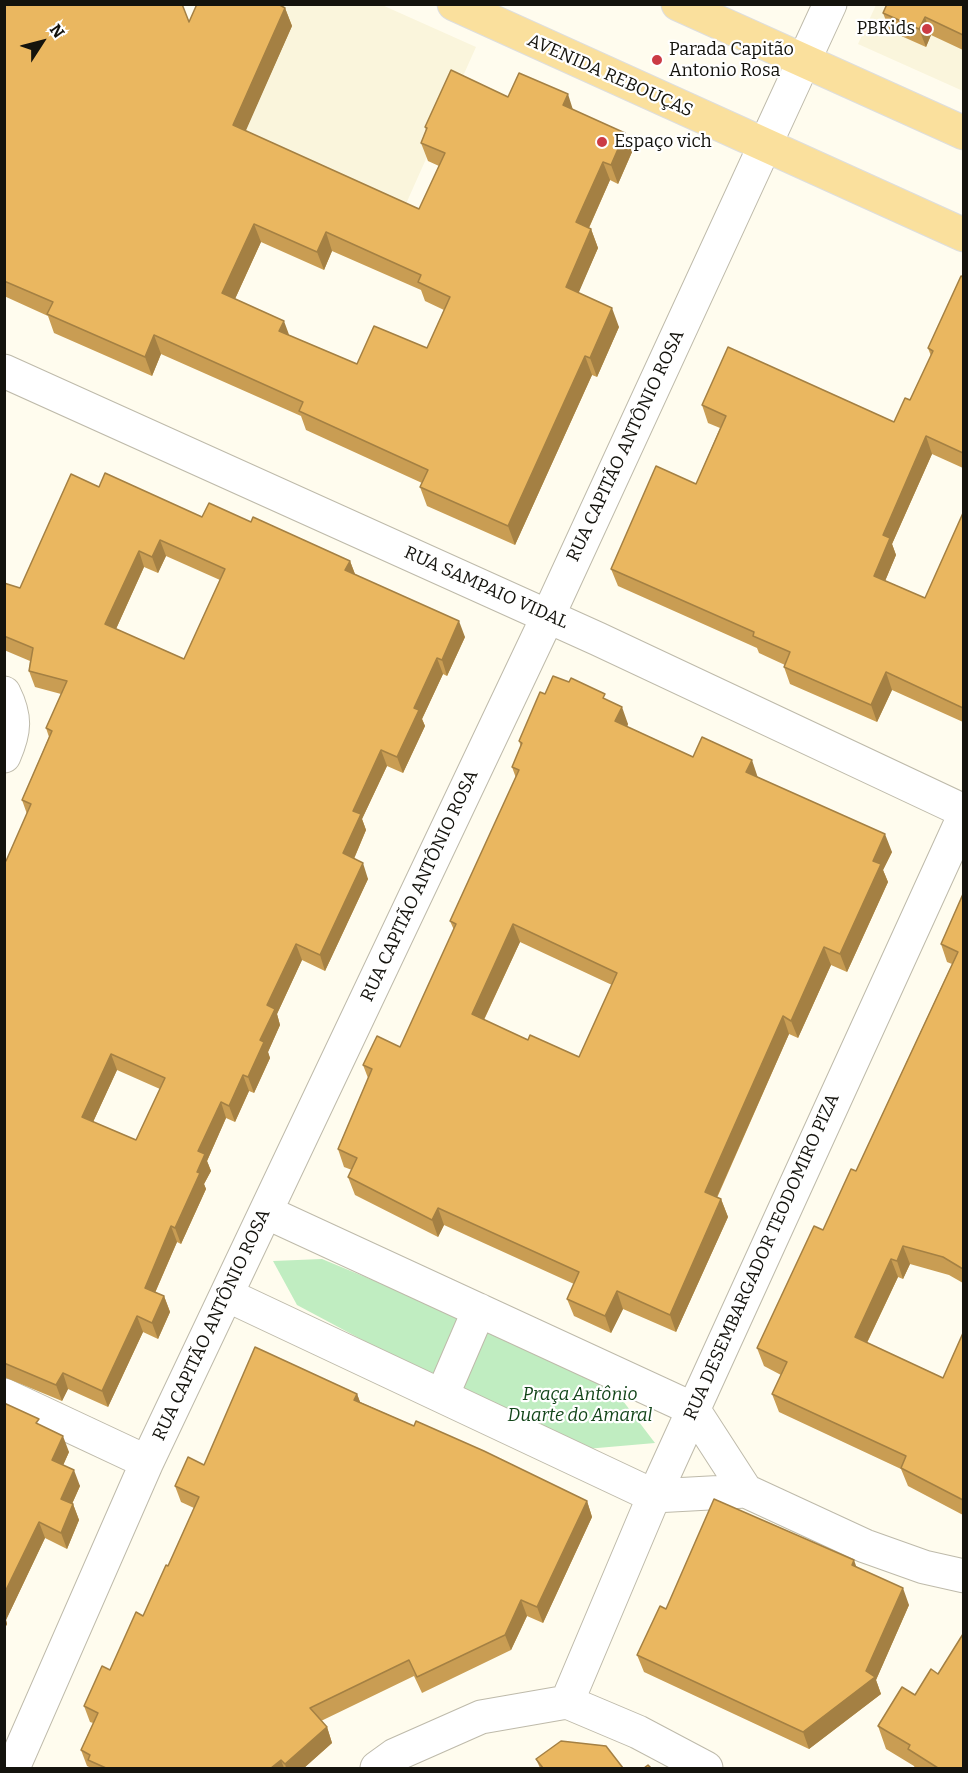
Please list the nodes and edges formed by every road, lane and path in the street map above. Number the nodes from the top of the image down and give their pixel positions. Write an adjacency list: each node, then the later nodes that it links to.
1 (454, 4): 6 (main road, AVENIDA REBOUÇAS)
2 (678, 4): 4 (main road)
3 (830, 4): 4 (street, RUA CAPITÃO ANTÔNIO ROSA)
4 (804, 62): 5 (main road); 6 (street, RUA CAPITÃO ANTÔNIO ROSA)
5 (963, 134)
6 (765, 147): 7 (main road, AVENIDA REBOUÇAS); 9 (street, RUA CAPITÃO ANTÔNIO ROSA)
7 (963, 235)
8 (5, 372): 9 (street, RUA SAMPAIO VIDAL)
9 (548, 616): 12 (street, RUA SAMPAIO VIDAL); 14 (street, RUA CAPITÃO ANTÔNIO ROSA)
10 (4, 693): 11 (street)
11 (4, 756)
12 (963, 811)
13 (963, 816): 19 (street, RUA DESEMBARGADOR TEODOMIRO PIZA)
14 (266, 1212): 15 (street, RUA CAPITÃO ANTÔNIO ROSA); 16 (street)
15 (227, 1295): 18 (street); 20 (street, RUA CAPITÃO ANTÔNIO ROSA)
16 (479, 1310): 18 (street); 19 (street)
17 (4, 1395): 20 (street)
18 (442, 1396): 22 (street)
19 (693, 1409): 21 (street); 22 (street, RUA DESEMBARGADOR TEODOMIRO PIZA)
20 (147, 1462): 25 (street, RUA CAPITÃO ANTÔNIO ROSA)
21 (746, 1491): 22 (street); 23 (street)
22 (654, 1496): 24 (street, RUA DESEMBARGADOR TEODOMIRO PIZA)
23 (963, 1576)
24 (567, 1702): 26 (street); 27 (street)
25 (13, 1768)
26 (377, 1768)
27 (706, 1768)

